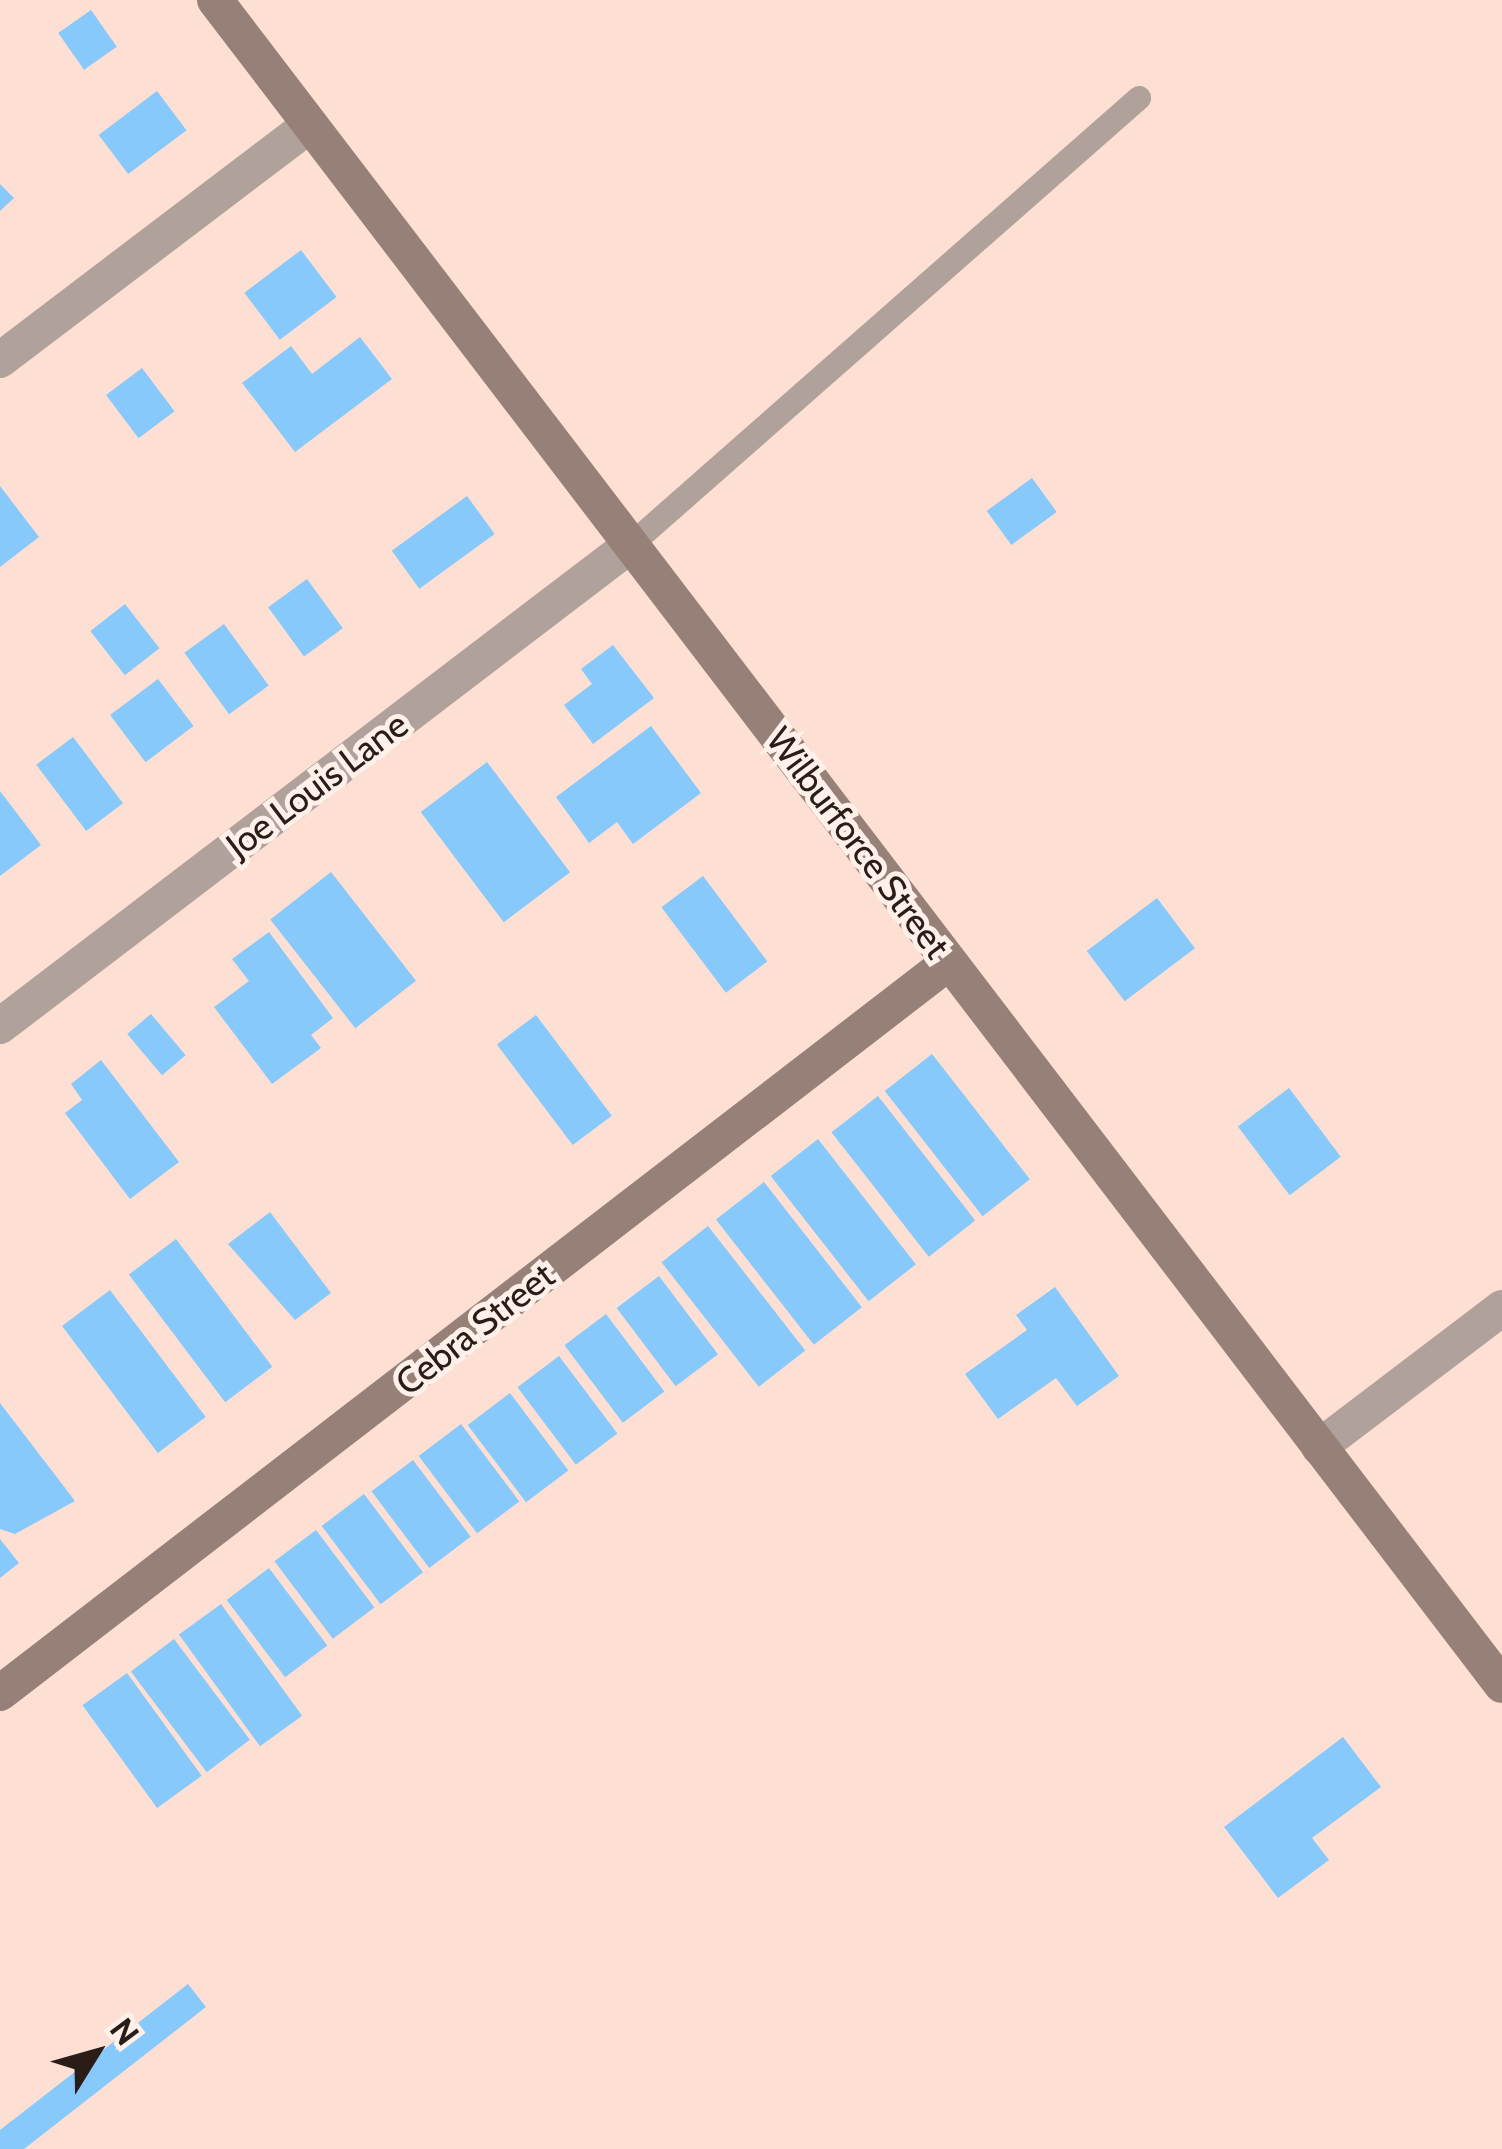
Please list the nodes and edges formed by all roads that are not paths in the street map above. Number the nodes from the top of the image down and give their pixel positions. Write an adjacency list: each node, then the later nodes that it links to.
1 (215, 0): 3 (street, Wilburforce Street)
2 (1139, 98): 5 (lane)
3 (310, 125): 4 (street); 5 (street, Wilburforce Street)
4 (0, 360)
5 (633, 543): 6 (street, Wilburforce Street); 7 (street, Joe Louis Lane)
6 (948, 963): 9 (street, Wilburforce Street); 11 (street, Cebra Street)
7 (0, 1026)
8 (1502, 1308): 9 (street)
9 (1319, 1447): 10 (street, Wilburforce Street)
10 (1502, 1685)
11 (0, 1693)

